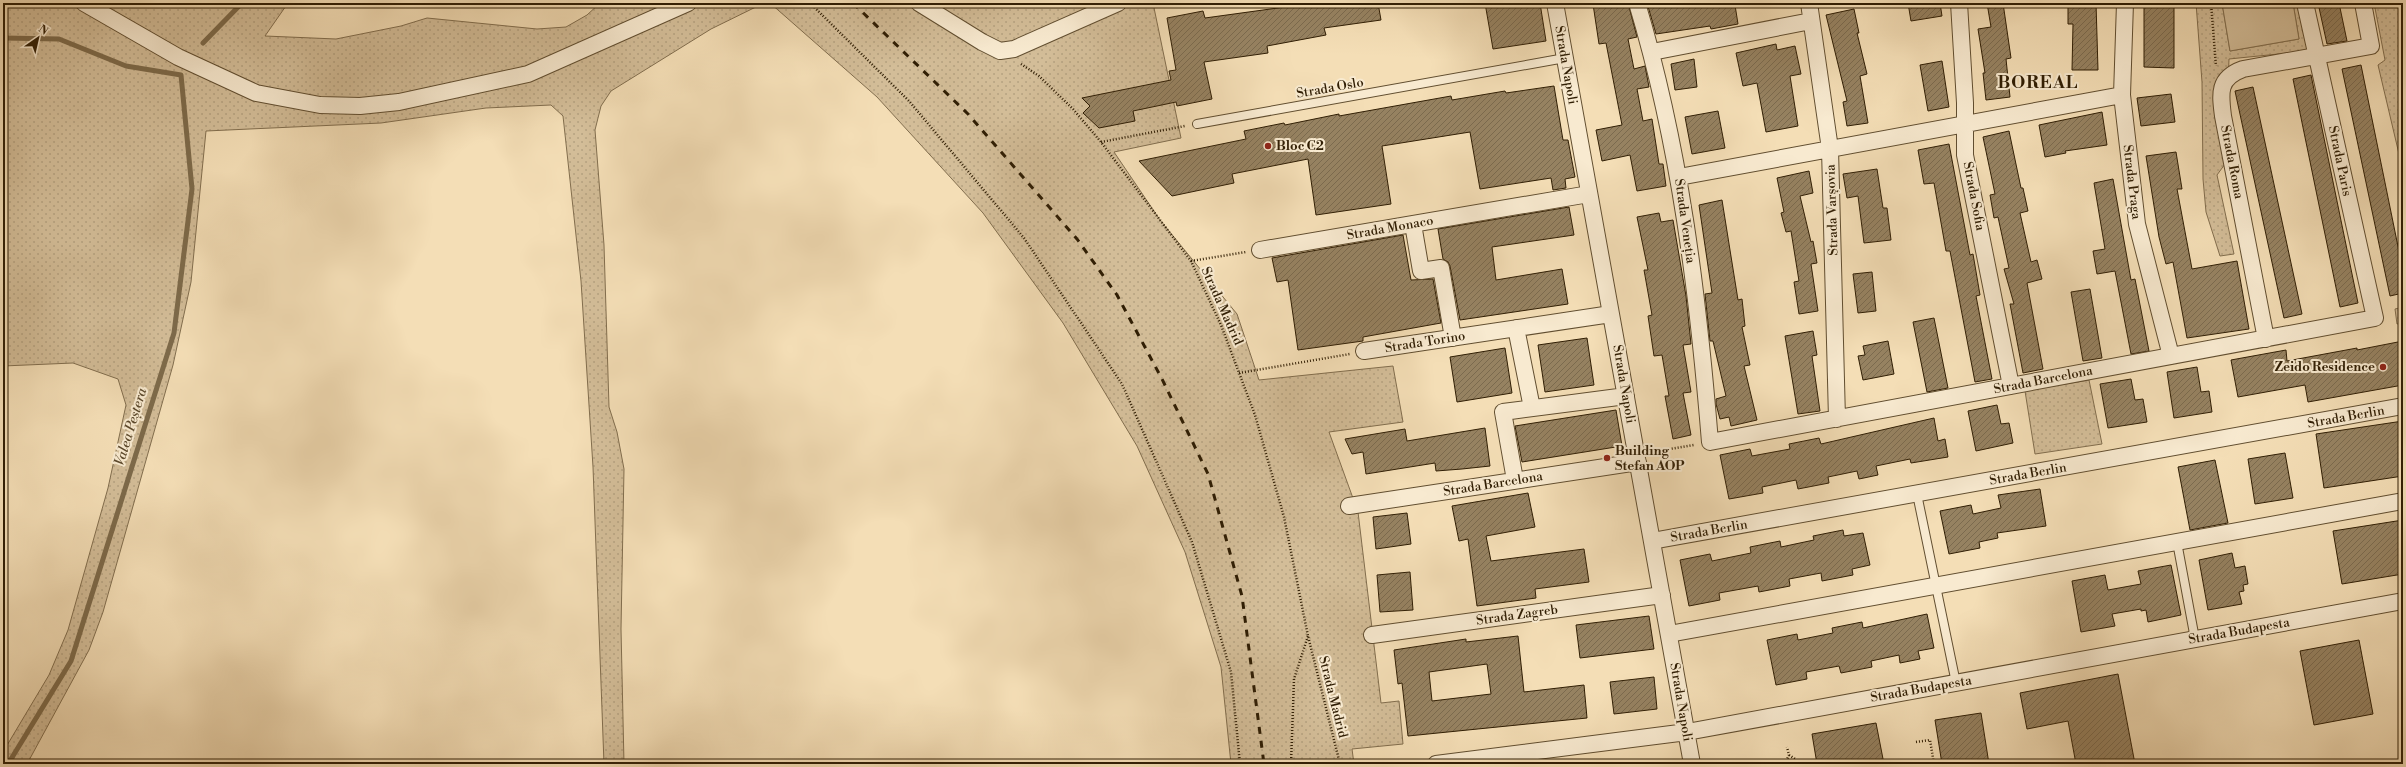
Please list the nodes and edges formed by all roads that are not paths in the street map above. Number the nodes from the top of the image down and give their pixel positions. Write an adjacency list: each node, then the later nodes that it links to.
1 (84, 3): 2 (street)
2 (688, 3)
3 (918, 3): 4 (street)
4 (1118, 3)
5 (1555, 3): 15 (street, Strada Napoli)
6 (1637, 3): 13 (street, Strada Veneția)
7 (1809, 3): 12 (street, Strada Varșovia)
8 (1959, 3): 18 (street, Strada Sofia)
9 (2125, 3): 16 (street, Strada Praga)
10 (2305, 3): 14 (street, Strada Paris)
11 (2363, 3): 14 (street)
12 (1811, 21): 13 (street); 19 (street, Strada Varșovia)
13 (1652, 52): 20 (street, Strada Veneția)
14 (2317, 56): 25 (street, Strada Paris); 28 (street, Strada Roma)
15 (1565, 58): 17 (lane, Strada Oslo); 21 (street, Strada Napoli)
16 (2122, 95): 18 (street); 30 (street, Strada Praga)
17 (1197, 124)
18 (1965, 124): 19 (street); 31 (street, Strada Sofia)
19 (1830, 150): 20 (street); 35 (street, Strada Varșovia)
20 (1679, 177): 36 (street, Strada Veneția)
21 (1589, 194): 22 (street, Strada Monaco); 24 (street, Strada Napoli)
22 (1413, 224): 23 (street, Strada Monaco); 27 (street)
23 (1260, 250)
24 (1611, 314): 26 (street, Strada Torino); 32 (street, Strada Napoli)
25 (2375, 318): 28 (street, Strada Barcelona)
26 (1516, 328): 27 (street, Strada Torino); 34 (street)
27 (1453, 338): 29 (street, Strada Torino)
28 (2266, 339): 30 (street, Strada Barcelona)
29 (1364, 351)
30 (2171, 356): 31 (street, Strada Barcelona)
31 (2011, 386): 35 (street, Strada Barcelona)
32 (1626, 396): 34 (street); 37 (street, Strada Napoli)
33 (2403, 406): 39 (street, Strada Berlin)
34 (1532, 408): 38 (street)
35 (1837, 419): 36 (street, Strada Barcelona)
36 (1710, 442)
37 (1637, 458): 38 (street, Strada Barcelona); 42 (street, Strada Napoli)
38 (1516, 480): 41 (street, Strada Barcelona)
39 (1917, 494): 42 (street, Strada Berlin); 44 (lane)
40 (2403, 501): 43 (street)
41 (1349, 506)
42 (1652, 541): 45 (street, Strada Napoli)
43 (2177, 542): 44 (street); 49 (lane)
44 (1935, 586): 47 (street); 50 (lane)
45 (1662, 596): 47 (street, Strada Napoli); 48 (street, Strada Zagreb)
46 (2403, 601): 49 (street, Strada Budapesta)
47 (1669, 634): 51 (street, Strada Napoli)
48 (1372, 635)
49 (2195, 639): 50 (street, Strada Budapesta)
50 (1956, 683): 51 (street, Strada Budapesta)
51 (1687, 732): 52 (street, Strada Budapesta); 54 (street, Strada Napoli)
52 (1535, 758): 53 (street, Strada Budapesta)
53 (1443, 764)
54 (1692, 764)

